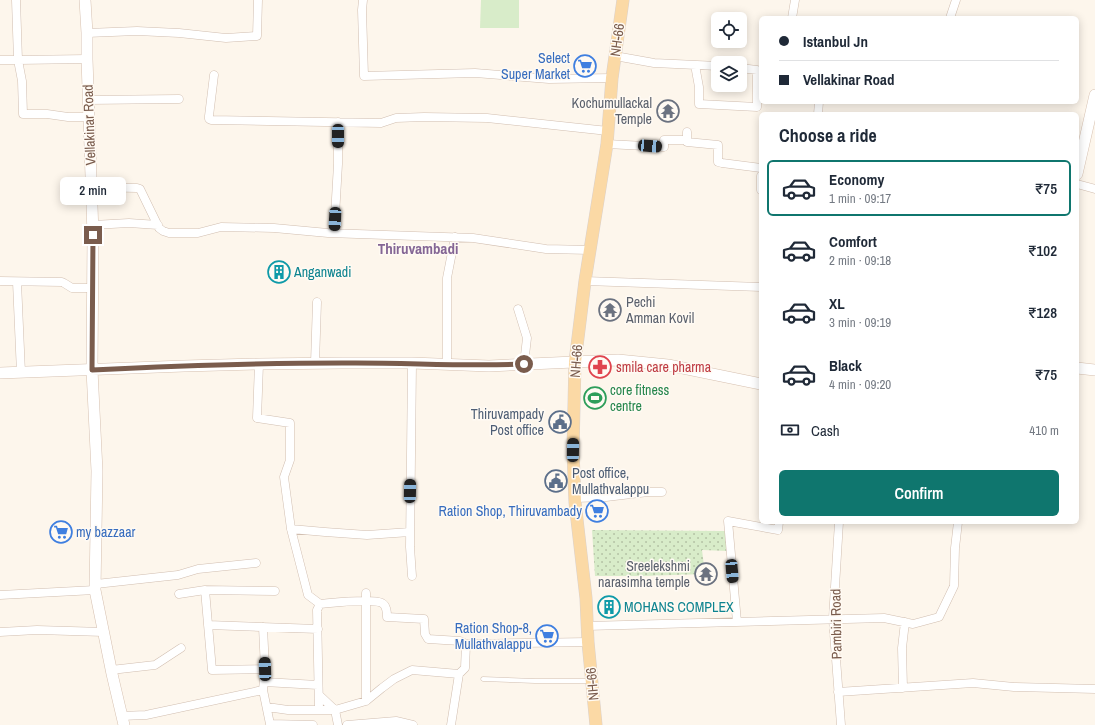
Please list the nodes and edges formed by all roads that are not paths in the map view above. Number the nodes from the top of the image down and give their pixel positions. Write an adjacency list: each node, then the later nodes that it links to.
1 (16, 0): 14 (street)
2 (84, 0): 10 (main road, Vellakinar Road)
3 (258, 0): 10 (street)
4 (363, 0): 19 (street)
5 (623, 0): 11 (main road, NH-66)
6 (795, 0): 8 (street)
7 (956, 0): 9 (street)
8 (792, 16)
9 (951, 16)
10 (87, 33): 12 (main road, Vellakinar Road)
11 (615, 56): 15 (street); 19 (main road, NH-66)
12 (87, 59): 14 (street); 22 (main road, Vellakinar Road)
13 (0, 60): 14 (street)
14 (18, 60): 23 (street)
15 (696, 65): 16 (street); 17 (street)
16 (711, 66)
17 (747, 69)
18 (214, 75): 24 (street)
19 (612, 78): 25 (main road, NH-66)
20 (1095, 95): 27 (main road)
21 (179, 99): 22 (street)
22 (88, 100): 23 (main road, Vellakinar Road)
23 (89, 117): 30 (main road, Vellakinar Road)
24 (338, 122): 25 (street); 34 (street)
25 (608, 131): 26 (main road, NH-66)
26 (607, 144): 28 (street); 36 (main road, NH-66)
27 (1079, 165)
28 (759, 168)
29 (1079, 185): 31 (street)
30 (91, 187): 32 (main road, Vellakinar Road); 33 (street)
31 (1095, 189)
32 (93, 225): 33 (street); 41 (main road, Vellakinar Road)
33 (158, 225): 34 (street)
34 (334, 233): 35 (street)
35 (455, 237): 36 (street); 48 (street)
36 (590, 250): 37 (main road, NH-66)
37 (585, 281): 40 (street); 44 (main road, NH-66)
38 (0, 282): 39 (street)
39 (17, 282): 41 (street); 54 (street)
40 (759, 287)
41 (93, 288): 51 (main road, Vellakinar Road)
42 (317, 302): 45 (street)
43 (518, 309): 49 (street)
44 (575, 362): 49 (main road); 55 (main road); 57 (main road, NH-66)
45 (315, 363): 46 (main road); 47 (main road)
46 (412, 363): 48 (main road); 62 (street)
47 (259, 364): 51 (main road); 61 (street)
48 (447, 364): 49 (main road)
49 (524, 364)
50 (1079, 368): 52 (main road)
51 (92, 370): 54 (main road); 65 (main road, Vellakinar Road)
52 (1095, 370)
53 (0, 373): 54 (main road)
54 (21, 373)
55 (759, 384)
56 (662, 492): 57 (street)
57 (575, 498): 76 (main road, NH-66)
58 (779, 524): 73 (street)
59 (839, 524): 72 (street, Pambiri Road)
60 (958, 524): 74 (street)
61 (291, 529): 62 (street); 71 (street)
62 (410, 532): 64 (street)
63 (256, 563): 65 (street)
64 (412, 576)
65 (96, 587): 68 (street); 80 (main road, Vellakinar Road)
66 (205, 590): 67 (street); 69 (street); 75 (street)
67 (275, 591)
68 (0, 594)
69 (179, 594)
70 (366, 597): 71 (street); 82 (street); 95 (street)
71 (320, 604): 78 (street)
72 (833, 619): 73 (street); 74 (street); 93 (street, Pambiri Road)
73 (737, 622): 76 (street)
74 (905, 622): 91 (street)
75 (208, 625): 77 (street); 84 (street)
76 (588, 626): 81 (main road, NH-66)
77 (263, 627): 78 (street); 84 (street)
78 (318, 629): 89 (street)
79 (0, 632): 80 (street)
80 (104, 632): 85 (main road, Vellakinar Road)
81 (588, 642): 82 (street); 88 (main road, NH-66)
82 (466, 644): 86 (street)
83 (181, 648): 85 (street)
84 (265, 669): 90 (street)
85 (111, 670): 99 (main road, Vellakinar Road)
86 (459, 674): 95 (street); 104 (street)
87 (483, 679): 88 (lane)
88 (591, 681): 105 (main road, NH-66)
89 (318, 685): 90 (street); 94 (street)
90 (263, 686): 96 (street); 99 (street)
91 (903, 688): 92 (street); 93 (street)
92 (1095, 689)
93 (838, 692): 106 (street, Pambiri Road)
94 (319, 695): 97 (street); 98 (street)
95 (366, 701): 98 (street)
96 (267, 707): 97 (street); 100 (street)
97 (319, 709): 98 (street)
98 (335, 710): 101 (street)
99 (123, 720)
100 (313, 725)
101 (338, 725)
102 (347, 725): 103 (street)
103 (413, 725)
104 (451, 725)
105 (596, 725)
106 (841, 725)

